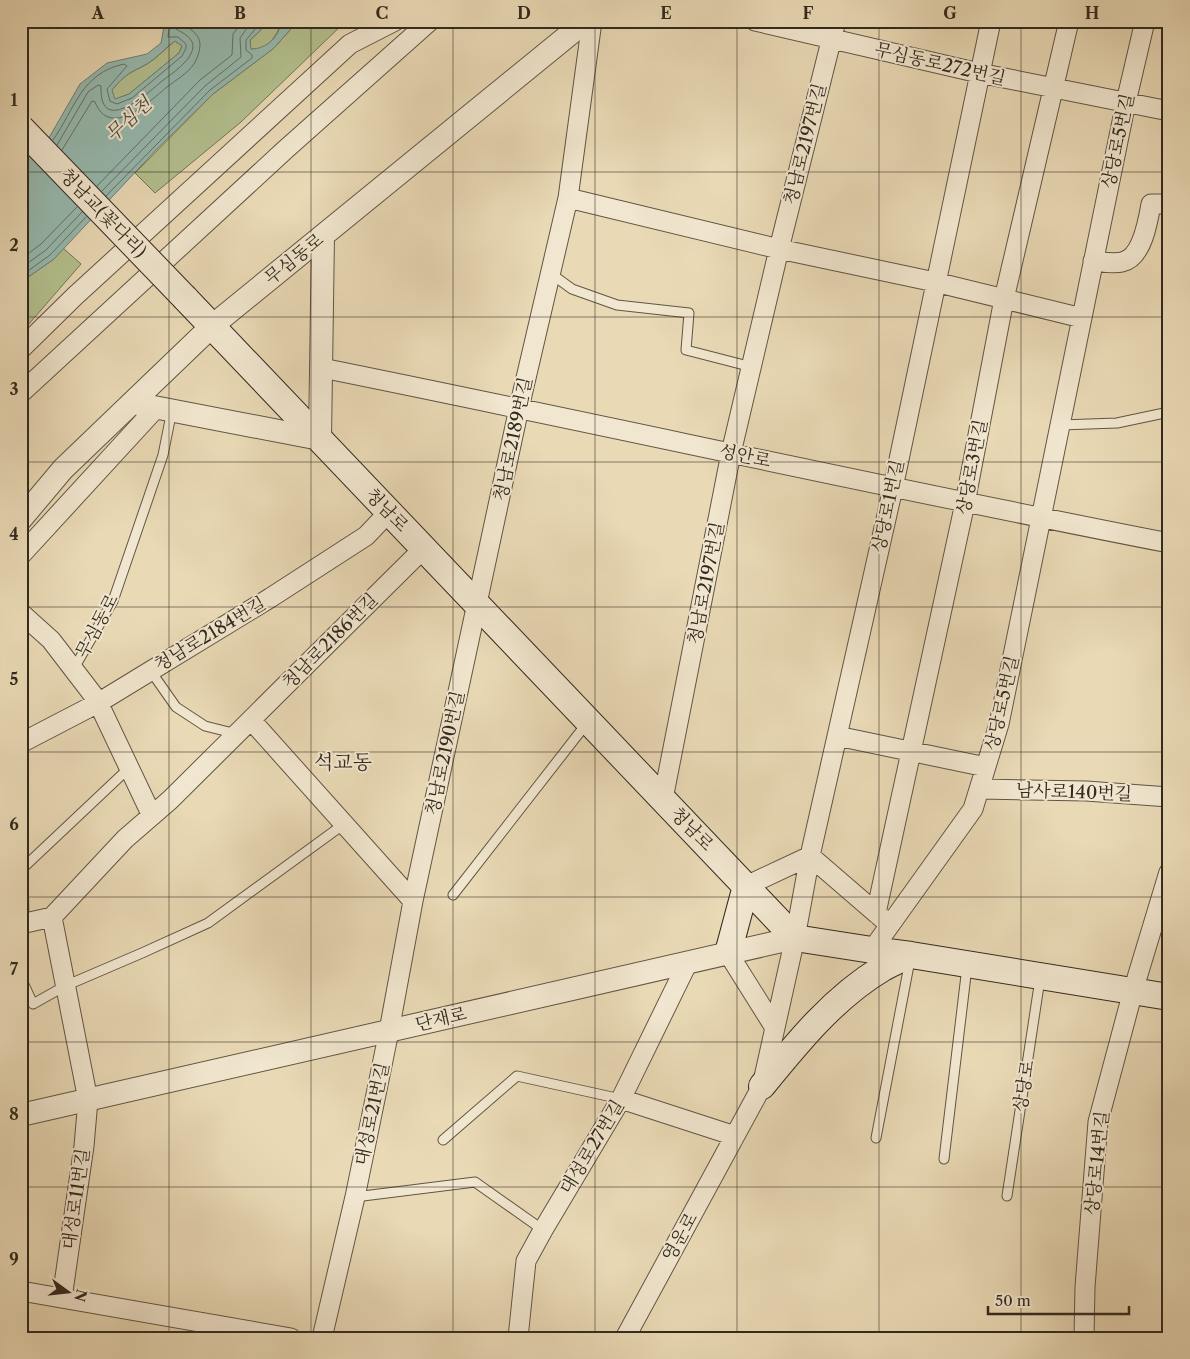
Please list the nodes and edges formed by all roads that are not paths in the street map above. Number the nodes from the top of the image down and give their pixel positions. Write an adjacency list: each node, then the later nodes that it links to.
1 (395, 21): 26 (street)
2 (430, 21): 29 (street)
3 (586, 21): 17 (street, 무심동로)
4 (592, 21): 15 (street, 청남로2189번길)
5 (755, 21): 9 (street, 무심동로272번길)
6 (991, 21): 10 (street, 상당로1번길)
7 (1069, 21): 11 (street, 상당로3번길)
8 (1145, 21): 12 (street, 상당로5번길)
9 (833, 30): 10 (street, 무심동로272번길); 18 (street, 청남로2197번길)
10 (979, 73): 11 (street, 무심동로272번길); 21 (street, 상당로1번길)
11 (1054, 88): 12 (street, 무심동로272번길); 23 (street, 상당로3번길)
12 (1126, 102): 13 (street, 무심동로272번길); 19 (street, 상당로5번길)
13 (1169, 111)
14 (21, 128): 22 (main road, 청남교(꽃다리), bridge)
15 (568, 198): 18 (street); 20 (street, 청남로2189번길)
16 (1162, 204): 19 (street)
17 (323, 236): 25 (street, 무심동로); 28 (street)
18 (779, 249): 21 (street); 27 (street, 청남로2197번길)
19 (1094, 261): 24 (street, 상당로5번길)
20 (550, 273): 27 (lane); 32 (street, 청남로2189번길)
21 (935, 282): 23 (street); 37 (street, 상당로1번길)
22 (185, 298): 25 (main road, 청남로)
23 (1004, 299): 24 (street); 38 (street, 상당로3번길)
24 (1082, 318): 34 (street, 상당로5번길)
25 (212, 326): 30 (street, 무심동로); 35 (main road, 청남로)
26 (21, 349)
27 (752, 367): 36 (street, 청남로2197번길)
28 (322, 368): 32 (street, 성안로); 35 (street)
29 (21, 393)
30 (133, 403): 31 (street); 41 (street, 무심동로)
31 (165, 408): 35 (street); 44 (street); 47 (lane, 무심동로)
32 (519, 408): 36 (street, 성안로); 45 (street, 청남로2189번길)
33 (1169, 412): 34 (lane)
34 (1060, 425): 40 (street, 상당로5번길)
35 (320, 439): 39 (main road, 청남로)
36 (731, 454): 37 (street, 성안로); 60 (street, 청남로2197번길)
37 (893, 488): 38 (street, 성안로); 53 (street, 상당로1번길)
38 (966, 503): 40 (street, 성안로); 55 (street, 상당로3번길)
39 (389, 512): 43 (main road, 청남로); 48 (street, 청남로2184번길)
40 (1041, 518): 42 (street, 성안로); 56 (street, 상당로5번길)
41 (21, 519)
42 (1169, 543)
43 (424, 548): 45 (main road, 청남로); 50 (street, 청남로2186번길)
44 (21, 555)
45 (477, 604): 51 (main road, 청남로); 68 (street, 청남로2190번길)
46 (21, 613): 47 (street, 무심동로)
47 (73, 670): 49 (street, 무심동로)
48 (150, 670): 49 (street, 청남로2184번길); 52 (lane)
49 (98, 703): 54 (street, 청남로2184번길); 57 (street)
50 (251, 720): 52 (street, 청남로2186번길); 62 (street)
51 (589, 721): 60 (main road, 청남로); 67 (lane)
52 (237, 734): 61 (street, 청남로2186번길)
53 (837, 736): 55 (street); 63 (street, 상당로1번길)
54 (21, 743)
55 (912, 752): 56 (street); 69 (street, 상당로3번길)
56 (986, 767): 58 (street, 상당로5번길)
57 (129, 768): 61 (street); 64 (lane)
58 (980, 789): 59 (street, 남사로140번길); 72 (street, 상당로5번길)
59 (1169, 797)
60 (663, 799): 66 (main road, 청남로)
61 (152, 816): 70 (street, 청남로2186번길)
62 (344, 824): 68 (street); 81 (lane)
63 (810, 856): 66 (street); 69 (street); 73 (street, 상당로1번길)
64 (22, 866): 71 (lane)
65 (1169, 872): 82 (street, 상당로14번길)
66 (746, 886): 73 (main road, 청남로); 75 (main road)
67 (453, 895)
68 (413, 901): 85 (street, 청남로2190번길)
69 (876, 913): 72 (street)
70 (52, 917): 71 (street); 81 (street)
71 (23, 923)
72 (890, 925): 74 (street, 상당로5번길)
73 (795, 938): 74 (main road); 75 (street, 단재로); 84 (street, 영운로)
74 (872, 950): 76 (main road)
75 (728, 953): 77 (street, 단재로); 84 (street)
76 (911, 955): 78 (main road); 86 (main road); 91 (lane)
77 (688, 962): 85 (street, 단재로); 87 (street, 대성로27번길)
78 (967, 964): 79 (main road); 93 (lane)
79 (1041, 976): 82 (main road); 94 (lane, 상당로)
80 (21, 978): 81 (lane)
81 (65, 986): 88 (street)
82 (1134, 991): 83 (main road); 103 (street, 상당로14번길)
83 (1169, 997)
84 (775, 1028): 86 (street, 영운로)
85 (389, 1031): 88 (street, 단재로); 95 (street, 대성로21번길)
86 (762, 1086): 90 (street, 영운로)
87 (621, 1099): 90 (street); 92 (lane); 96 (street, 대성로27번길)
88 (88, 1100): 89 (street, 단재로); 98 (street, 대성로11번길)
89 (21, 1115)
90 (735, 1136): 102 (street, 영운로)
91 (876, 1138)
92 (444, 1140)
93 (944, 1159)
94 (1007, 1196)
95 (355, 1197): 96 (lane); 100 (street, 대성로21번길)
96 (543, 1230): 101 (street, 대성로27번길)
97 (21, 1291): 98 (street)
98 (62, 1298): 99 (street)
99 (291, 1338)
100 (322, 1338)
101 (518, 1338)
102 (625, 1338)
103 (1084, 1338)

